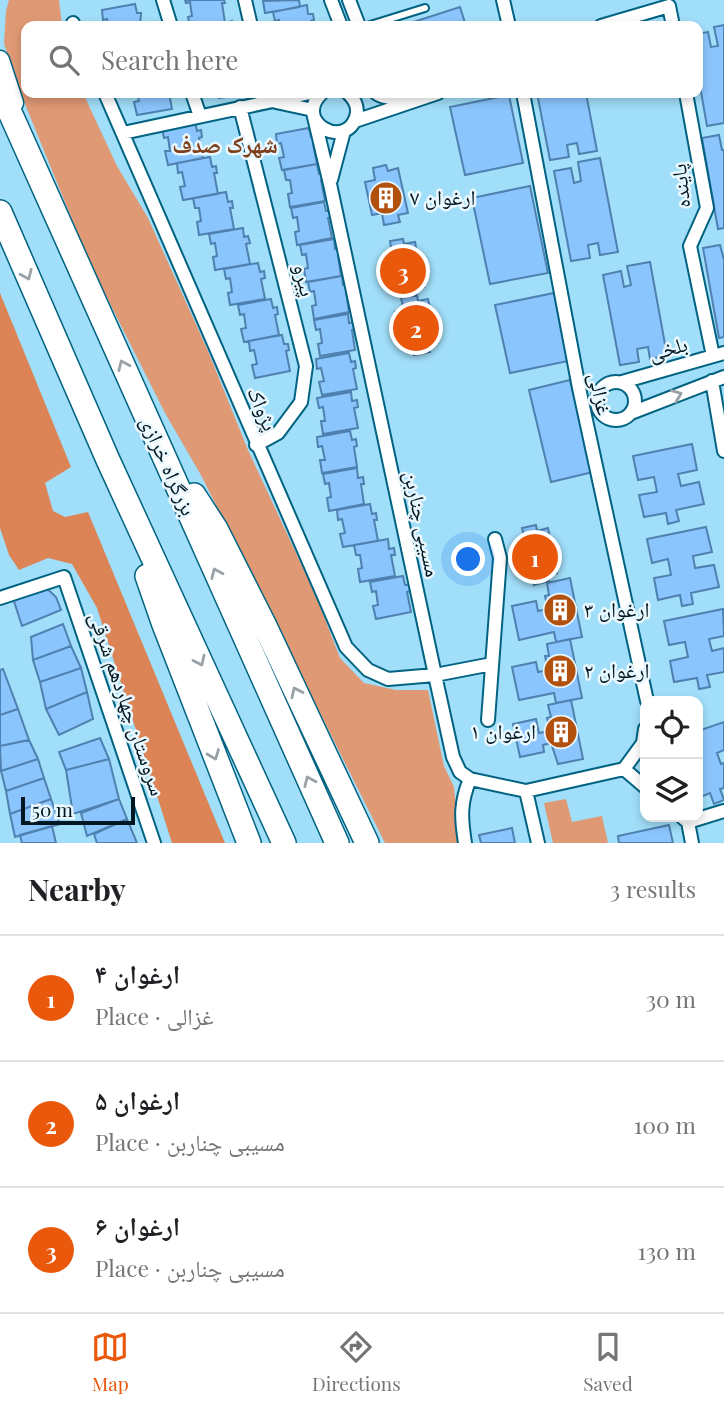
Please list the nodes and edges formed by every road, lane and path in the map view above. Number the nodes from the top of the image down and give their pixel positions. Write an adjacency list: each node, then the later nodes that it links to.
1 (163, 0): 7 (street)
2 (244, 0): 8 (street)
3 (331, 0): 9 (street)
4 (349, 0): 10 (street)
5 (503, 0): 12 (street)
6 (425, 8): 11 (lane)
7 (169, 21)
8 (250, 21)
9 (339, 21)
10 (357, 21)
11 (383, 21)
12 (508, 21)
13 (617, 21): 14 (street)
14 (672, 21)
15 (0, 60): 35 (street)
16 (0, 90): 35 (highway, بزرگراه خرازی)
17 (107, 98): 34 (street, پژواک)
18 (194, 98): 31 (street)
19 (265, 98): 29 (street)
20 (271, 98): 30 (street)
21 (318, 98): 30 (street)
22 (353, 98): 32 (street)
23 (365, 98): 32 (street)
24 (411, 98): 28 (street)
25 (419, 98): 28 (street)
26 (524, 98): 42 (street, غزالی)
27 (686, 98): 38 (street, پاینده)
28 (415, 99): 32 (street)
29 (240, 107): 31 (street); 47 (street, پیرو)
30 (313, 113): 33 (street); 36 (street, مسیبی چناربن)
31 (200, 116): 34 (street)
32 (356, 116): 33 (street)
33 (344, 131): 36 (street)
34 (123, 133): 47 (street, پژواک)
35 (34, 163): 45 (highway, بزرگراه خرازی, one-way to 35)
36 (330, 184): 53 (street, مسیبی چناربن)
37 (0, 212): 49 (highway, one-way to 49)
38 (718, 354): 40 (street, بلخی)
39 (718, 379): 43 (street, بلخی, one-way to 39); 48 (street)
40 (622, 382): 41 (street); 43 (street)
41 (600, 389): 42 (street); 44 (street)
42 (581, 396): 46 (street, غزالی)
43 (631, 413): 44 (street)
44 (618, 420): 46 (street)
45 (152, 431): 60 (highway, one-way to 45); 68 (highway, بزرگراه خرازی, one-way to 45)
46 (589, 432): 54 (street, غزالی)
47 (256, 445): 53 (street, پژواک)
48 (724, 450)
49 (108, 460): 66 (highway, one-way to 66); 67 (highway, one-way to 67)
50 (495, 539): 52 (street)
51 (1, 595): 65 (street, سروستان چهاردهم شرقی)
52 (492, 664): 53 (street, پژواک); 55 (street)
53 (435, 675): 58 (street, مسیبی چناربن)
54 (647, 696)
55 (488, 720)
56 (640, 747): 57 (street)
57 (624, 769): 59 (street); 61 (street)
58 (470, 779): 61 (street); 71 (street)
59 (640, 783)
60 (341, 787): 69 (highway); 70 (highway)
61 (526, 790): 72 (street)
62 (724, 811): 63 (street)
63 (703, 815)
64 (685, 822): 73 (street)
65 (154, 843)
66 (250, 843)
67 (284, 843)
68 (337, 843)
69 (367, 843)
70 (375, 843)
71 (464, 843)
72 (538, 843)
73 (692, 843)

